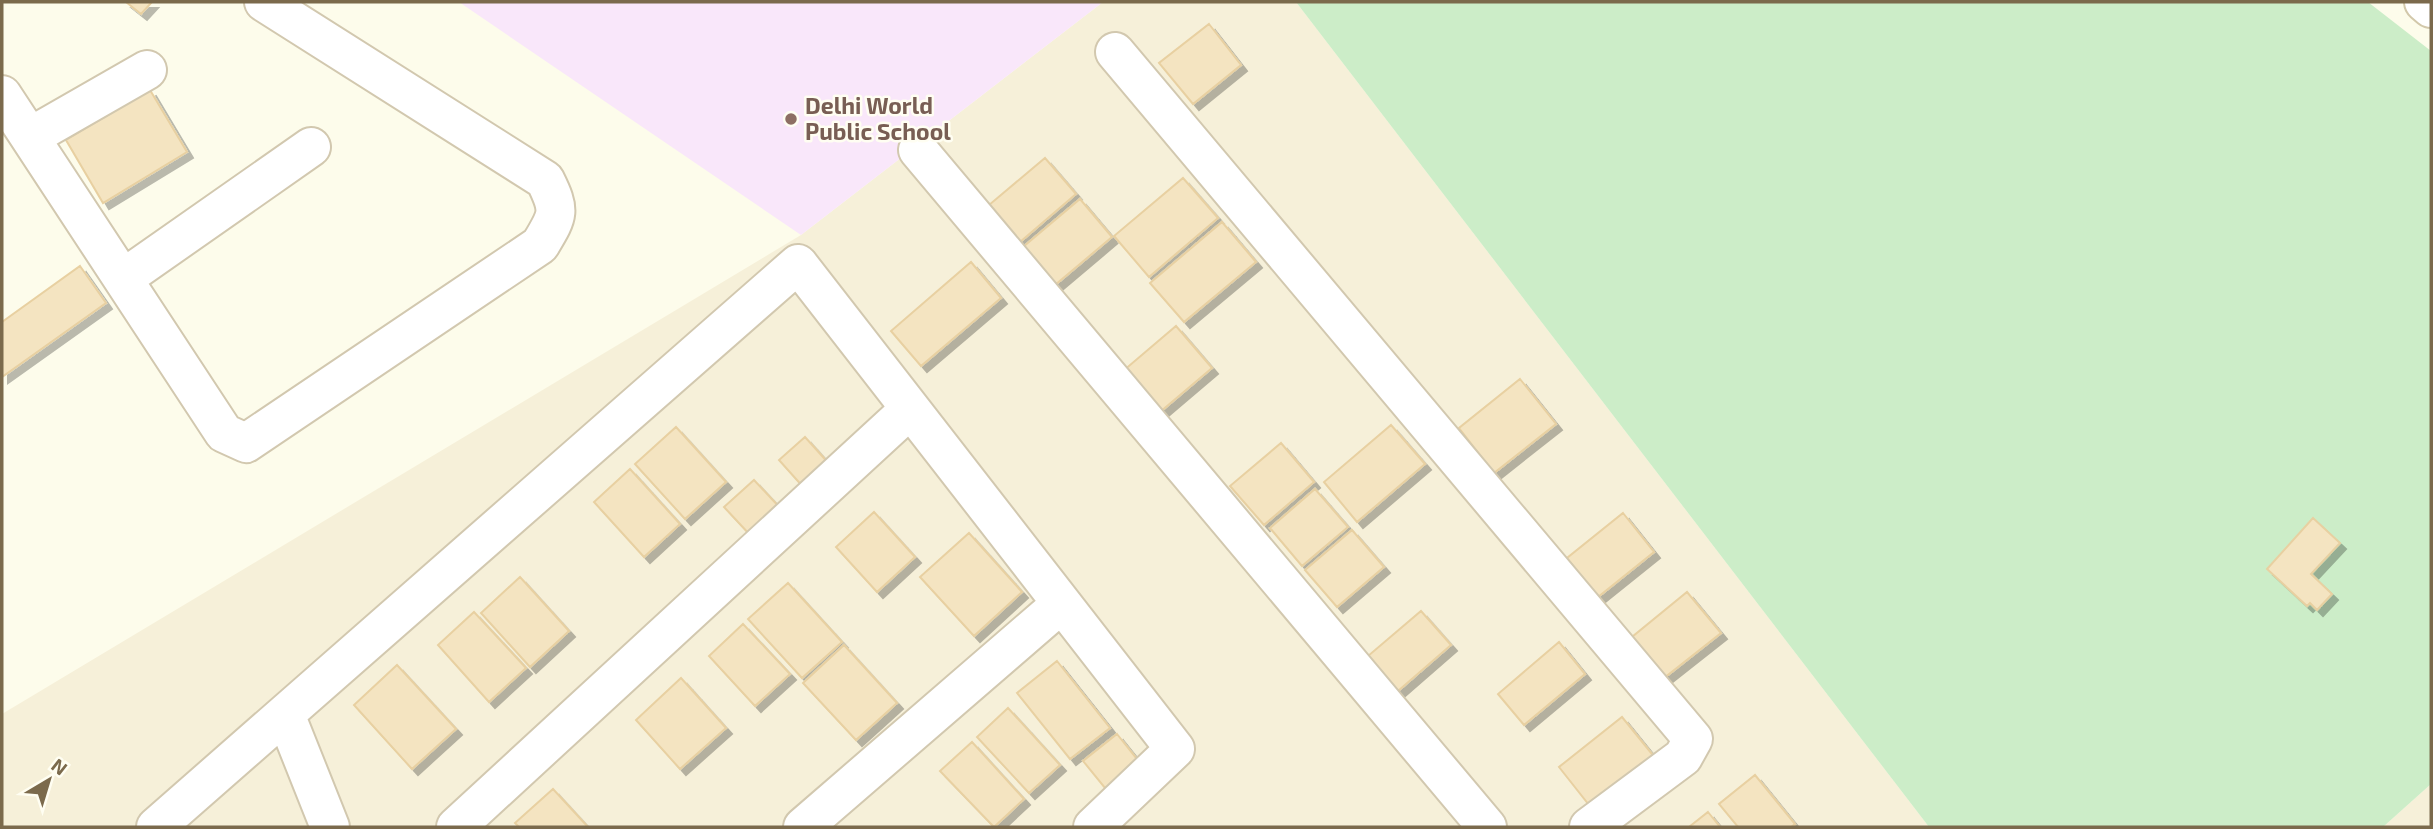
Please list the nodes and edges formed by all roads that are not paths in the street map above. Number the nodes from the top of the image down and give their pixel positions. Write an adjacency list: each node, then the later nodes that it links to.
1 (264, 2): 10 (street)
2 (2424, 2): 3 (street)
3 (2431, 8)
4 (1115, 52): 20 (street)
5 (147, 69): 7 (street)
6 (2, 95): 7 (street)
7 (30, 136): 10 (street)
8 (311, 147): 10 (street)
9 (918, 150): 19 (street)
10 (124, 278)
11 (910, 408): 12 (street); 13 (street); 16 (street)
12 (1061, 604): 17 (street); 18 (street)
13 (285, 714): 14 (street); 15 (street)
14 (156, 827)
15 (330, 827)
16 (456, 827)
17 (803, 827)
18 (1093, 827)
19 (1487, 827)
20 (1589, 827)

